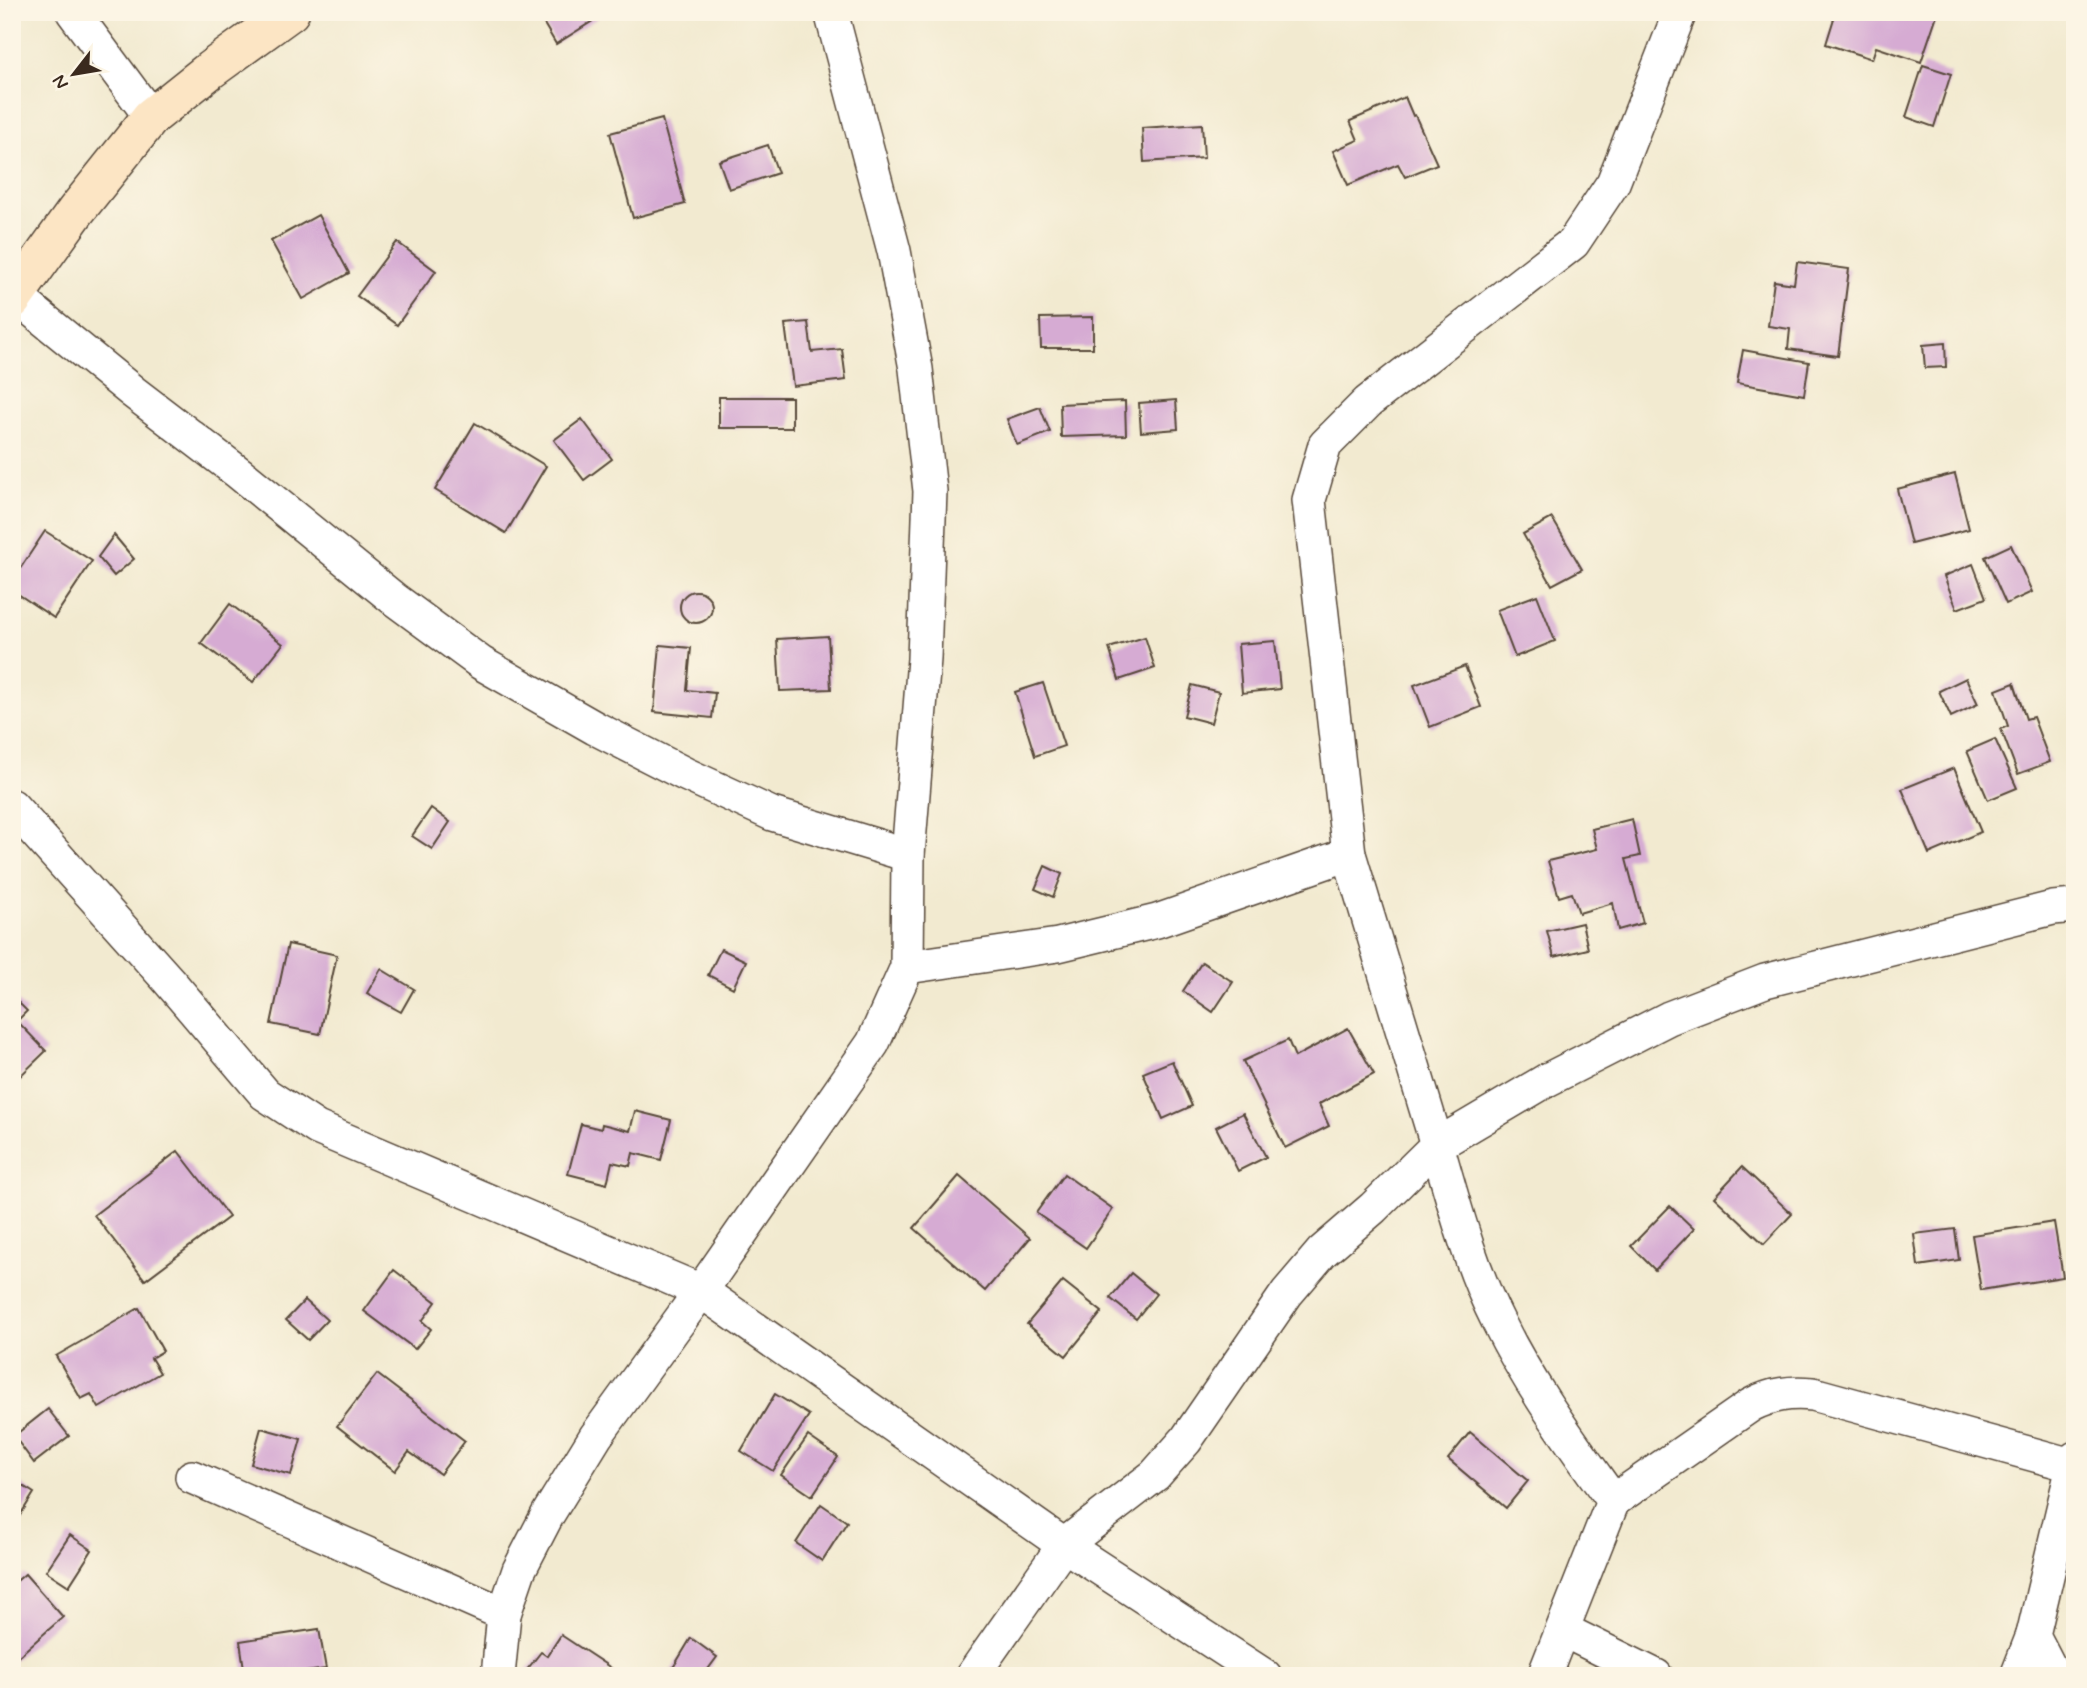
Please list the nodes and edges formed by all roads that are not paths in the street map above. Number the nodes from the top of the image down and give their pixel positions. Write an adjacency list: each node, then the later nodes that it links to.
1 (73, 12): 5 (street)
2 (290, 12): 5 (street)
3 (831, 12): 9 (street)
4 (1680, 12): 8 (street)
5 (151, 117): 6 (street)
6 (14, 298): 9 (street)
7 (12, 806): 13 (street)
8 (1349, 854): 11 (street); 12 (street)
9 (908, 855): 11 (street)
10 (2075, 906): 12 (street)
11 (907, 967): 13 (street)
12 (1437, 1145): 16 (street); 17 (street)
13 (701, 1291): 17 (street); 18 (street)
14 (2074, 1464): 16 (street); 20 (street)
15 (192, 1476): 18 (street)
16 (1613, 1501): 19 (street)
17 (1064, 1545): 22 (street); 23 (street)
18 (504, 1614): 21 (street)
19 (1563, 1630): 24 (street); 25 (street)
20 (2033, 1635): 26 (street); 27 (street)
21 (498, 1676)
22 (972, 1676)
23 (1265, 1676)
24 (1544, 1676)
25 (1656, 1676)
26 (2017, 1676)
27 (2054, 1676)

